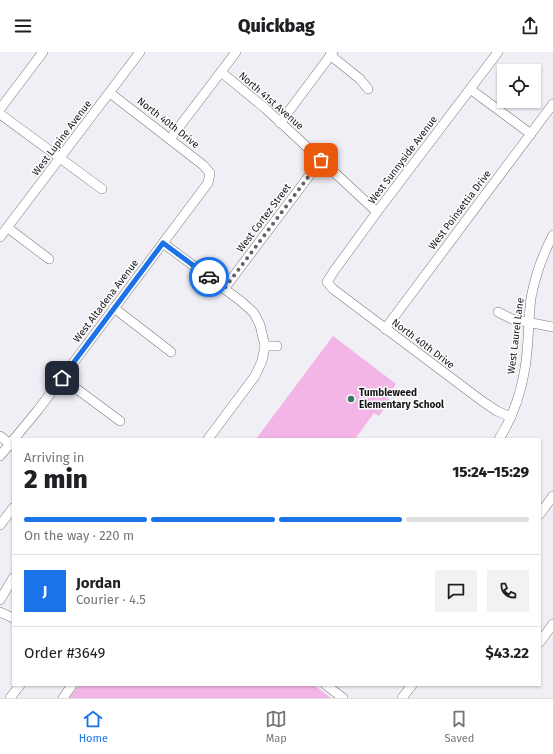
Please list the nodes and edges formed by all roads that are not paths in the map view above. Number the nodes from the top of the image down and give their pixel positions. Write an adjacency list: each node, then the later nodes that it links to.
1 (43, 52): 11 (street)
2 (140, 52): 9 (street, West Lupine Avenue)
3 (236, 52): 6 (street)
4 (498, 52): 8 (street, West Sunnyside Avenue)
5 (331, 54): 7 (street); 13 (street)
6 (221, 72): 13 (street, North 41st Avenue); 15 (street)
7 (368, 89)
8 (470, 89): 14 (street); 20 (street, West Sunnyside Avenue)
9 (110, 93): 15 (street, North 40th Drive); 16 (street, West Lupine Avenue)
10 (553, 104): 14 (street, West Poinsettia Drive)
11 (0, 109)
12 (0, 114): 16 (street)
13 (280, 122): 17 (street, North 41st Avenue)
14 (531, 134): 32 (street, West Poinsettia Drive)
15 (170, 139): 18 (street, North 40th Drive)
16 (60, 158): 19 (street); 21 (street, West Lupine Avenue)
17 (321, 160): 20 (street, North 41st Avenue); 27 (street, West Cortez Street)
18 (210, 173): 24 (street, West Altadena Avenue)
19 (102, 189)
20 (377, 212): 26 (street, West Sunnyside Avenue)
21 (8, 228): 23 (street, West Lupine Avenue); 25 (street)
22 (553, 235): 30 (street, West Laurel Lane)
23 (0, 237)
24 (163, 243): 27 (street); 28 (street, West Altadena Avenue)
25 (49, 259)
26 (327, 282): 32 (street, North 40th Drive)
27 (224, 289): 33 (street)
28 (114, 308): 35 (street); 36 (street, West Altadena Avenue)
29 (498, 312): 30 (street)
30 (529, 322): 31 (street); 37 (street, West Laurel Lane)
31 (553, 327)
32 (385, 329): 37 (street, North 40th Drive)
33 (265, 346): 34 (street); 41 (street)
34 (277, 346)
35 (172, 352)
36 (62, 378): 38 (street); 40 (street, West Altadena Avenue)
37 (511, 417): 42 (street, West Laurel Lane)
38 (120, 421)
39 (0, 436): 43 (street)
40 (15, 438)
41 (209, 438)
42 (500, 438)
43 (12, 442): 44 (street, West Altadena Avenue)
44 (0, 456)
45 (553, 496): 47 (street)
46 (12, 509): 48 (street)
47 (541, 513)
48 (0, 525)
49 (12, 580): 50 (street)
50 (0, 600)
51 (0, 612): 52 (street)
52 (12, 618)
53 (553, 624): 54 (street)
54 (541, 641)
55 (19, 686): 59 (street)
56 (71, 686): 60 (street)
57 (327, 686): 61 (street)
58 (411, 686): 62 (street)
59 (10, 698)
60 (62, 698)
61 (343, 698)
62 (402, 698)

